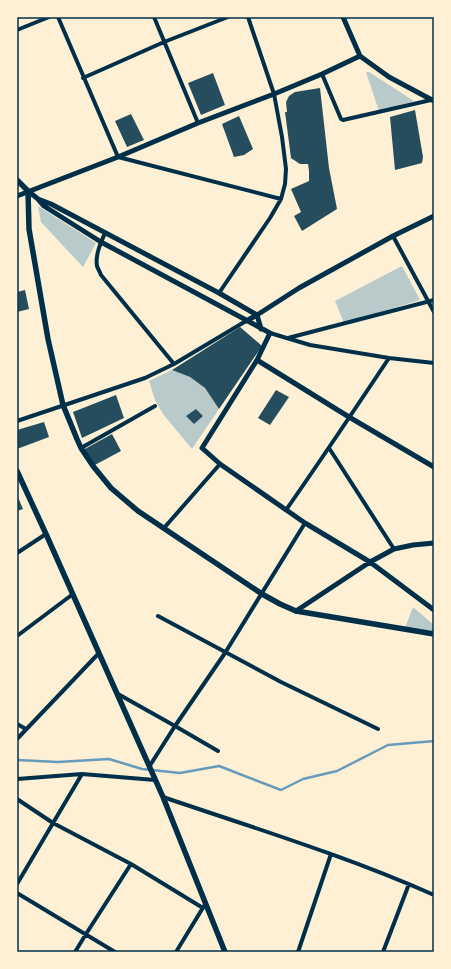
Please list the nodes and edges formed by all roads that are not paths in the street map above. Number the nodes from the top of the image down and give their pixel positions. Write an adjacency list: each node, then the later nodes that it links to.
1 (49, 17): 7 (street)
2 (58, 17): 11 (street)
3 (154, 17): 8 (street)
4 (228, 17): 8 (street)
5 (248, 17): 12 (street)
6 (343, 17): 9 (street)
7 (17, 30)
8 (164, 42): 11 (street); 14 (street)
9 (360, 56): 10 (street); 13 (street)
10 (322, 74): 12 (street); 13 (street)
11 (83, 78): 15 (street)
12 (274, 94): 14 (street); 19 (street)
13 (433, 100)
14 (198, 123): 15 (street)
15 (118, 157): 17 (street); 19 (street)
16 (17, 180): 17 (main road)
17 (28, 192): 18 (street); 20 (street); 38 (main road)
18 (17, 196)
19 (281, 199): 25 (street)
20 (38, 200): 22 (street); 24 (street)
21 (434, 216): 23 (street)
22 (105, 233): 24 (street); 25 (street)
23 (393, 236): 27 (street); 29 (street)
24 (101, 242): 30 (street); 37 (street)
25 (219, 293): 29 (street)
26 (434, 300): 27 (street)
27 (428, 302): 28 (street); 33 (street)
28 (434, 312)
29 (257, 315): 30 (street); 31 (street)
30 (246, 321): 31 (street); 37 (street)
31 (261, 329): 32 (street)
32 (270, 333): 33 (street); 35 (street)
33 (288, 338): 34 (street)
34 (389, 358): 36 (street); 40 (street)
35 (257, 360): 40 (street); 44 (street)
36 (434, 363)
37 (174, 364): 38 (street)
38 (63, 405): 41 (street); 42 (main road)
39 (155, 406): 42 (street)
40 (349, 417): 43 (street); 45 (street)
41 (17, 421)
42 (81, 448): 49 (main road)
43 (329, 448): 47 (street); 52 (street)
44 (220, 464): 47 (street); 49 (street)
45 (434, 467)
46 (17, 470): 50 (main road)
47 (286, 510): 48 (street)
48 (305, 523): 54 (street); 56 (street)
49 (164, 528): 56 (main road)
50 (46, 534): 53 (street); 55 (main road)
51 (434, 543): 52 (street)
52 (394, 549): 54 (street)
53 (17, 553)
54 (370, 562): 57 (street); 58 (street)
55 (73, 594): 61 (street); 62 (main road)
56 (262, 594): 58 (main road); 63 (street)
57 (434, 610)
58 (296, 611): 60 (main road)
59 (158, 616): 63 (street)
60 (434, 634)
61 (17, 636)
62 (99, 653): 64 (main road); 67 (street)
63 (225, 653): 66 (street); 68 (street)
64 (118, 694): 66 (street); 71 (main road)
65 (17, 724): 67 (street)
66 (175, 726): 70 (street); 71 (street)
67 (26, 729): 69 (street)
68 (378, 729)
69 (17, 739)
70 (218, 751)
71 (149, 767): 74 (main road)
72 (82, 774): 73 (street); 74 (street); 77 (street)
73 (17, 779)
74 (155, 780): 75 (main road)
75 (163, 797): 78 (street); 84 (main road)
76 (17, 799): 77 (street)
77 (53, 822): 79 (street); 80 (street)
78 (331, 854): 81 (street); 90 (street)
79 (131, 864): 84 (street); 85 (street)
80 (17, 884)
81 (409, 884): 83 (street); 91 (street)
82 (17, 893): 85 (street)
83 (434, 894)
84 (204, 906): 88 (street); 89 (main road)
85 (86, 934): 86 (street); 87 (street)
86 (75, 952)
87 (116, 952)
88 (176, 952)
89 (225, 952)
90 (298, 952)
91 (383, 952)

